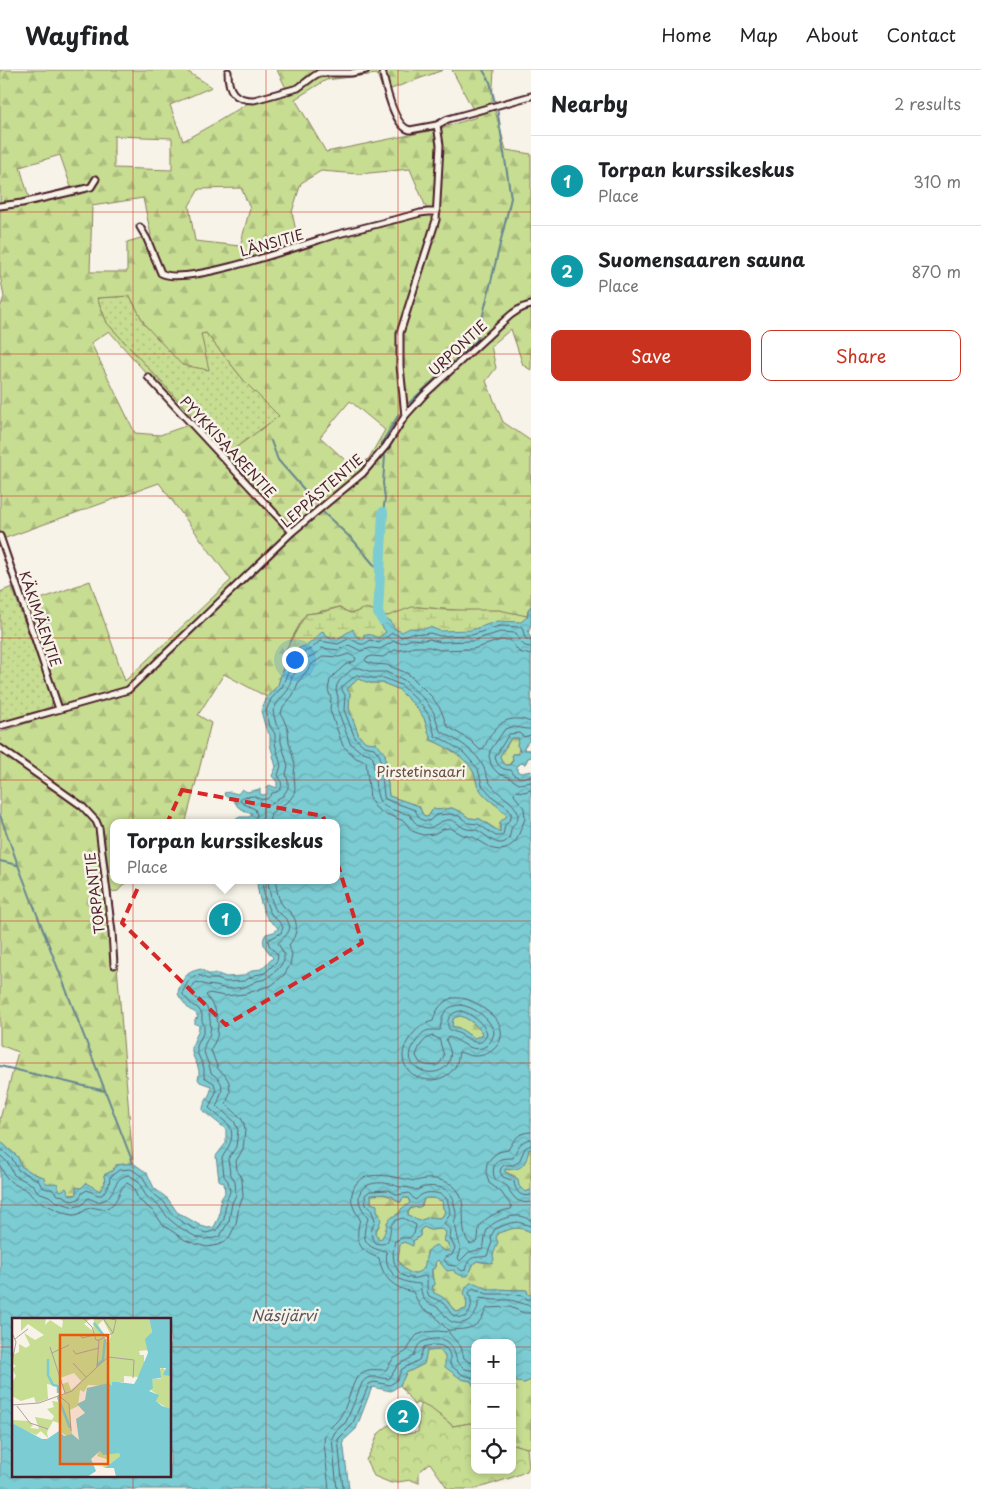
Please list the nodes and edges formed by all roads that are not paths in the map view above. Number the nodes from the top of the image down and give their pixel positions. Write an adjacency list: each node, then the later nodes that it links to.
1 (366, 70): 3 (street)
2 (381, 70): 5 (street)
3 (228, 72)
4 (531, 96): 5 (street)
5 (437, 125): 8 (street)
6 (96, 179): 7 (street)
7 (0, 206)
8 (437, 212): 9 (street, LÄNSITIE); 12 (street)
9 (140, 227)
10 (531, 305): 12 (street, URPONTIE)
11 (148, 377): 13 (street, PYYKKISAARENTIE)
12 (405, 416): 13 (street, LEPPÄSTENTIE)
13 (292, 532): 15 (street, LEPPÄSTENTIE)
14 (0, 536): 15 (street, KÄKIMÄENTIE)
15 (59, 709): 16 (street, LEPPÄSTENTIE)
16 (0, 726)
17 (0, 748): 18 (street, TORPANTIE)
18 (114, 965)

